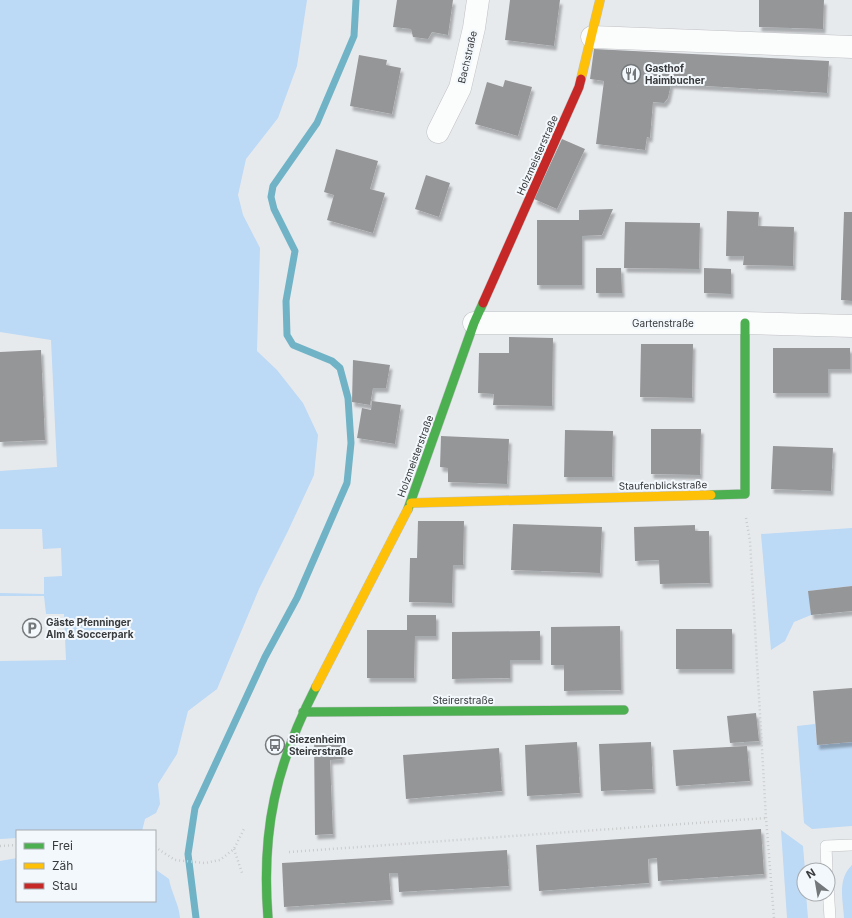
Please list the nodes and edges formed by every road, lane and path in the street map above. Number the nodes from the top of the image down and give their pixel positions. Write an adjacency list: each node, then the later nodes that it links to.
1 (478, 0): 5 (street, Bachstraße)
2 (600, 0): 3 (street, Holzmeisterstraße)
3 (592, 37): 4 (street); 6 (street, Holzmeisterstraße)
4 (852, 47)
5 (438, 132)
6 (474, 323): 7 (street, Gartenstraße); 10 (street, Holzmeisterstraße)
7 (745, 323): 8 (street, Gartenstraße); 9 (street)
8 (852, 326)
9 (745, 494): 10 (street, Staufenblickstraße); 13 (path)
10 (410, 503): 12 (street, Holzmeisterstraße)
11 (624, 710): 12 (street, Steirerstraße)
12 (303, 712): 19 (street, Holzmeisterstraße)
13 (766, 818): 19 (path); 25 (path)
14 (16, 845): 16 (path)
15 (852, 845): 20 (lane)
16 (0, 846)
17 (156, 848): 21 (path)
18 (234, 849): 22 (path)
19 (266, 853): 24 (street, Holzmeisterstraße)
20 (827, 862)
21 (205, 863)
22 (242, 875)
23 (829, 902): 26 (lane)
24 (268, 918)
25 (774, 918)
26 (830, 918)

